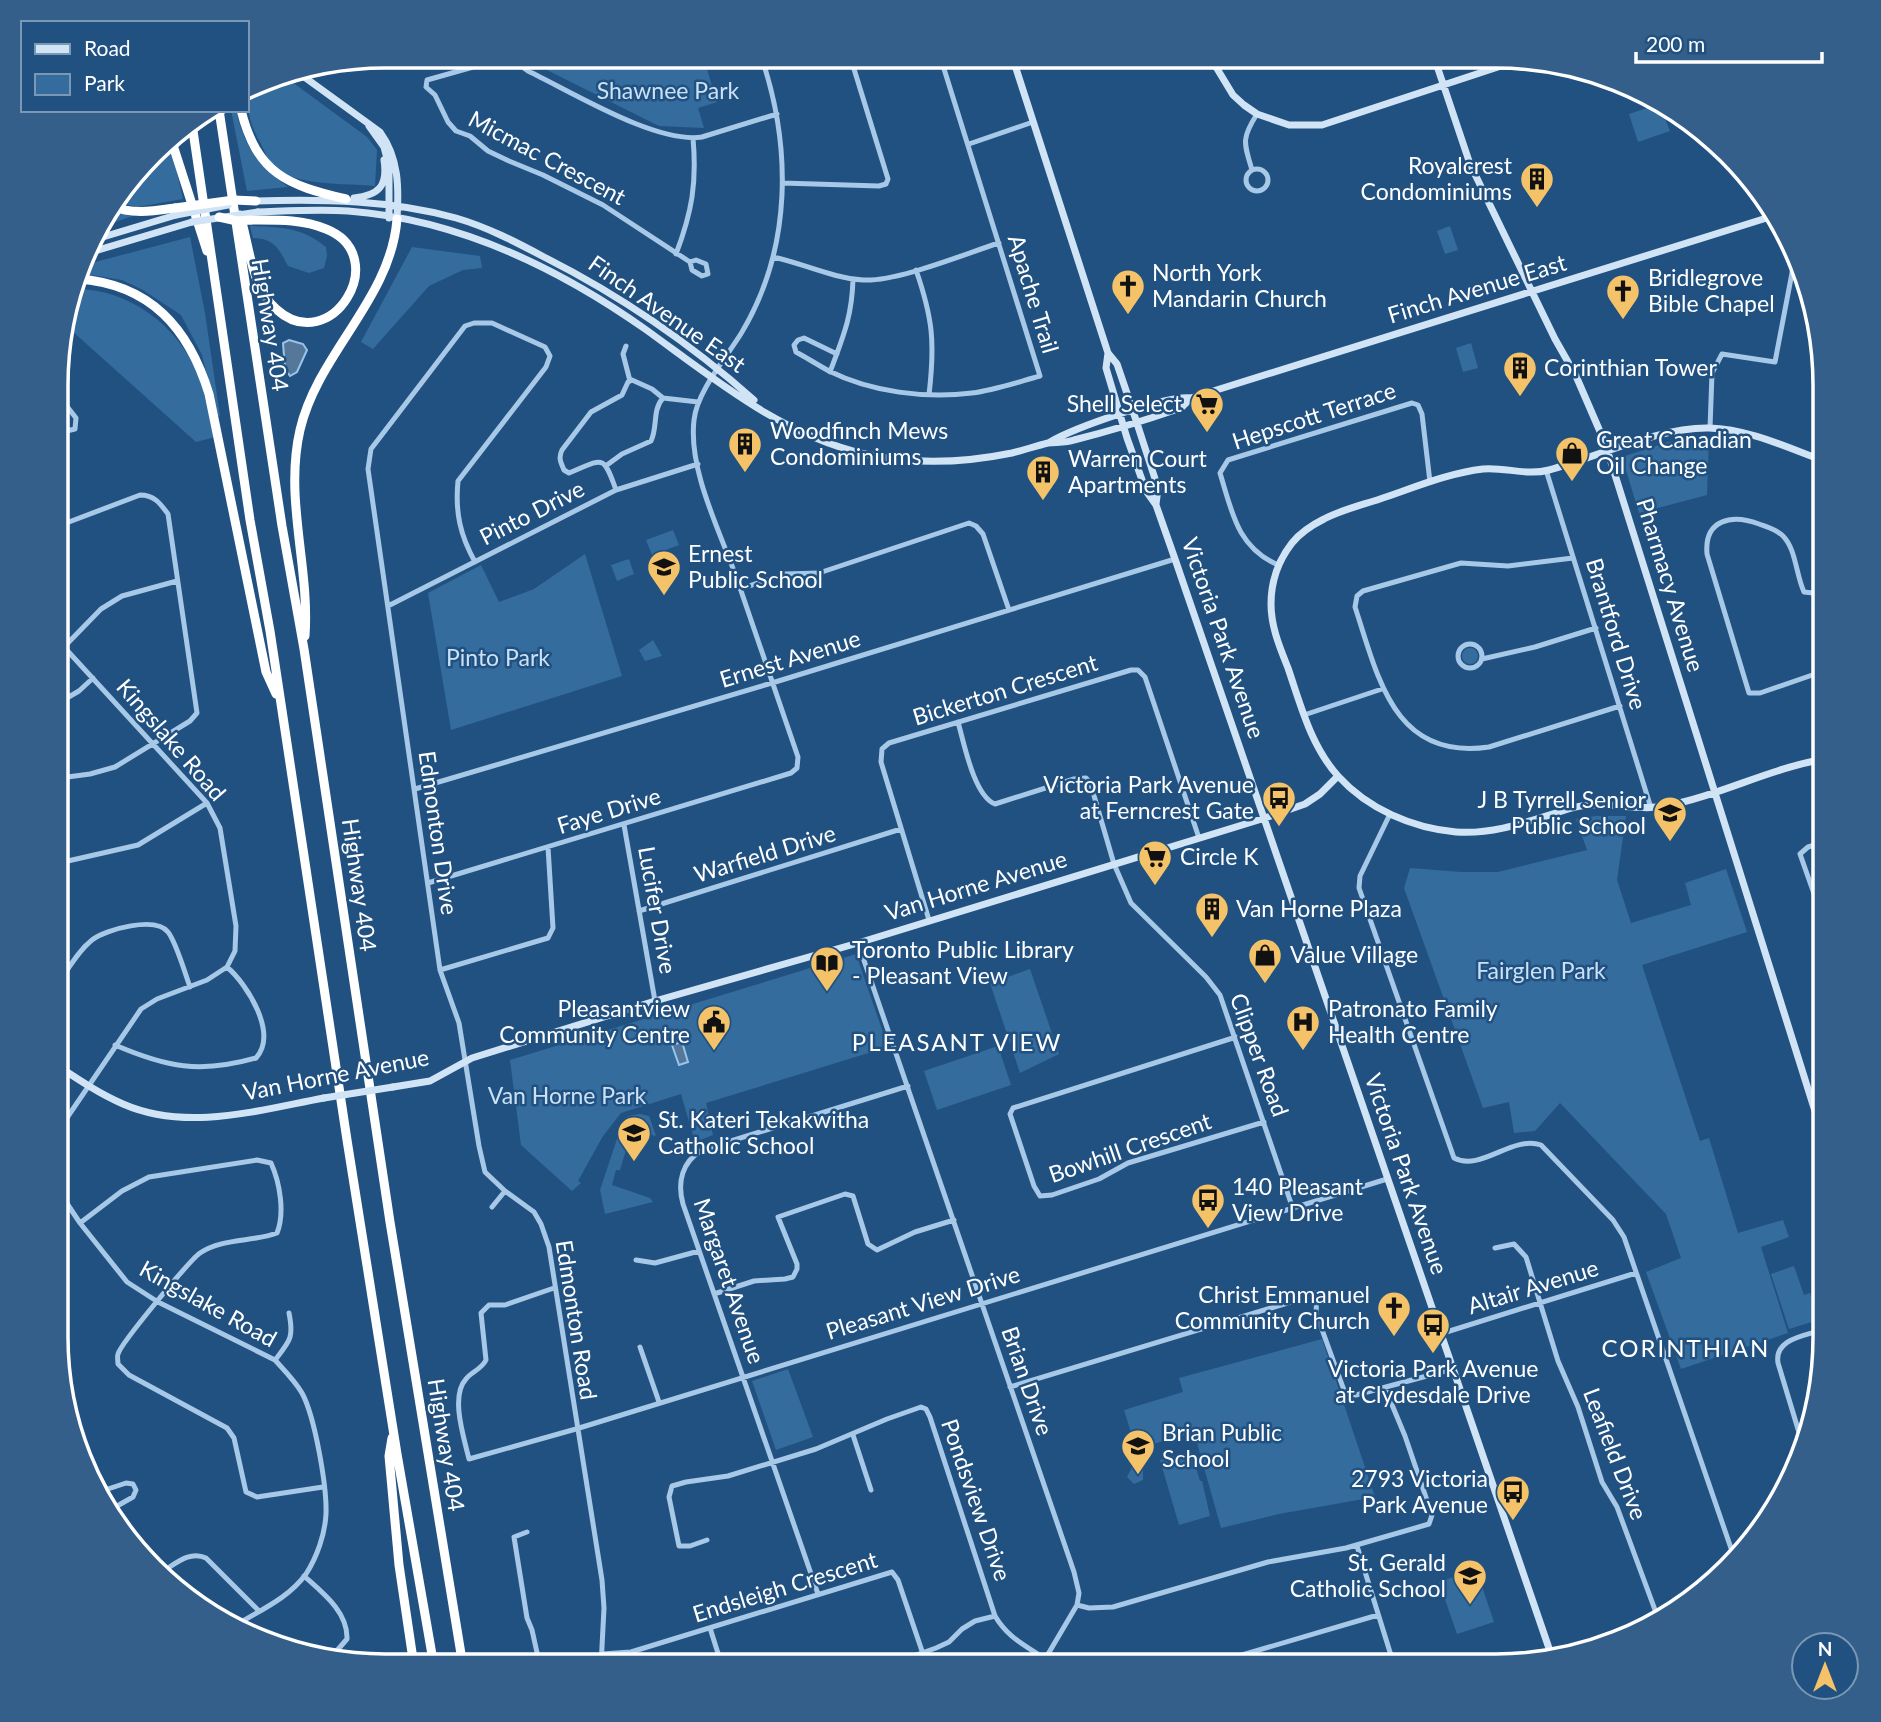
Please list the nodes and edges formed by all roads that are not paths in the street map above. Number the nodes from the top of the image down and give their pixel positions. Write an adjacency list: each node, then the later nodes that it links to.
1 (470, 68): 37 (street, Micmac Crescent)
2 (524, 68): 20 (street)
3 (764, 68): 13 (street)
4 (854, 68): 24 (street)
5 (944, 68): 21 (street, Apache Trail)
6 (1016, 68): 17 (street, Victoria Park Avenue)
7 (1217, 68): 14 (street)
8 (1438, 68): 11 (street, Pharmacy Avenue)
9 (1495, 68): 11 (street)
10 (306, 78): 16 (street)
11 (1443, 85): 14 (street); 45 (street, Pharmacy Avenue)
12 (242, 112): 26 (highway)
13 (776, 114): 20 (street); 24 (street)
14 (1257, 114): 23 (street)
15 (220, 115): 25 (highway, Highway 404)
16 (367, 122): 19 (street); 28 (street)
17 (1033, 122): 21 (street); 47 (street, Victoria Park Avenue)
18 (193, 133): 42 (highway, Highway 404)
19 (374, 133): 26 (street); 28 (street)
20 (693, 138): 37 (street)
21 (969, 144): 35 (street, Apache Trail)
22 (174, 149): 42 (highway)
23 (1252, 170): 23 (street)
24 (782, 183): 38 (street)
25 (232, 191): 31 (highway, bridge); 86 (highway, Highway 404)
26 (346, 199): 27 (street, Finch Avenue East); 28 (street, Finch Avenue East)
27 (256, 201): 30 (highway, bridge)
28 (393, 206): 32 (street); 49 (street, Finch Avenue East)
29 (121, 210): 30 (highway)
30 (176, 211): 34 (street)
31 (219, 217): 32 (street, Finch Avenue East, bridge); 36 (street, Finch Avenue East, bridge)
32 (393, 218): 51 (street, Finch Avenue East); 86 (highway)
33 (1765, 219): 45 (street, Finch Avenue East)
34 (106, 235)
35 (999, 243): 40 (street); 53 (street, Apache Trail)
36 (99, 249)
37 (676, 254): 39 (street, Micmac Crescent)
38 (773, 257): 43 (street); 49 (street)
39 (690, 262)
40 (916, 270): 43 (street); 53 (street)
41 (1792, 272): 63 (street)
42 (215, 275): 94 (highway, Highway 404)
43 (853, 279): 48 (street)
44 (86, 281): 94 (highway)
45 (1532, 292): 55 (street, Finch Avenue East); 66 (street, Pharmacy Avenue)
46 (626, 346): 52 (street)
47 (1108, 353): 58 (street, Victoria Park Avenue); 60 (street, Victoria Park Avenue)
48 (836, 354): 50 (street); 50 (street, Apache Trail)
49 (719, 370): 51 (street); 59 (street, Finch Avenue East)
50 (830, 372): 53 (street, Apache Trail)
51 (712, 380): 56 (street); 59 (street, Finch Avenue East)
52 (629, 381): 54 (street); 69 (street)
53 (929, 395)
54 (663, 398): 56 (street); 69 (street)
55 (1191, 398): 58 (street, Finch Avenue East); 61 (street, Finch Avenue East)
56 (698, 402): 68 (street)
57 (68, 408): 64 (street)
58 (1133, 411): 60 (street, Finch Avenue East); 61 (street, Victoria Park Avenue)
59 (767, 412): 65 (street, Finch Avenue East)
60 (1120, 415): 62 (street, Victoria Park Avenue); 65 (street, Finch Avenue East)
61 (1137, 422): 62 (street, Finch Avenue East); 73 (street, Victoria Park Avenue)
62 (1123, 425): 65 (street, Finch Avenue East); 73 (street, Victoria Park Avenue)
63 (1710, 428): 66 (street); 67 (street)
64 (68, 431)
65 (1049, 443)
66 (1608, 451): 70 (street); 103 (street, Pharmacy Avenue)
67 (1813, 457)
68 (698, 464): 72 (street, Pinto Drive); 80 (street)
69 (607, 465): 72 (street)
70 (1546, 470): 71 (street); 75 (street, Brantford Drive)
71 (1430, 482): 78 (street); 78 (street, Hepscott Terrace)
72 (616, 490): 77 (street, Pinto Drive)
73 (1156, 505): 76 (street, Victoria Park Avenue)
74 (68, 522): 79 (street)
75 (1573, 558): 84 (street, Brantford Drive); 92 (street)
76 (1175, 559): 83 (street, Ernest Avenue); 107 (street, Victoria Park Avenue)
77 (475, 562): 82 (street, Pinto Drive); 82 (street, Edmonton Drive)
78 (1278, 565): 96 (street)
79 (177, 581): 85 (street); 98 (street)
80 (740, 589): 83 (street); 91 (street)
81 (1813, 593): 89 (street)
82 (388, 606): 102 (street, Edmonton Drive)
83 (1009, 610): 91 (street, Ernest Avenue)
84 (1596, 628): 88 (street); 95 (street, Brantford Drive)
85 (68, 642)
86 (304, 649): 189 (highway, Highway 404)
87 (68, 650): 90 (street, Kingslake Road)
88 (1482, 659): 88 (street)
89 (1813, 675)
90 (93, 678): 93 (street); 98 (street, Kingslake Road)
91 (772, 683): 102 (street, Ernest Avenue); 108 (street, Faye Drive)
92 (1382, 688): 95 (street); 96 (street)
93 (68, 697)
94 (280, 703): 160 (highway, Highway 404)
95 (1620, 706): 105 (street, Brantford Drive)
96 (1304, 715): 100 (street)
97 (958, 722): 109 (street, Bickerton Crescent); 110 (street, Bickerton Crescent); 114 (street, Clipper Road)
98 (153, 744): 101 (street); 104 (street, Kingslake Road)
99 (1813, 762): 103 (street)
100 (1338, 776): 106 (street); 107 (street, Van Horne Avenue)
101 (68, 777)
102 (415, 789): 115 (street, Edmonton Drive)
103 (1714, 792): 105 (street); 131 (street, Pharmacy Avenue)
104 (207, 803): 113 (street); 120 (street, Kingslake Road)
105 (1651, 808): 106 (street)
106 (1390, 814): 144 (street)
107 (1265, 818): 110 (street, Van Horne Avenue); 134 (street, Victoria Park Avenue)
108 (624, 825): 112 (street, Faye Drive); 117 (street, Lucifer Drive)
109 (901, 830): 117 (street, Warfield Drive); 118 (street, Bickerton Crescent)
110 (1199, 838): 114 (street, Van Horne Avenue)
111 (1813, 846): 116 (street)
112 (548, 847): 115 (street, Faye Drive); 121 (street)
113 (68, 861)
114 (1114, 864): 118 (street, Van Horne Avenue); 125 (street, Clipper Road)
115 (428, 883): 121 (street, Edmonton Drive)
116 (1813, 891)
117 (639, 911): 124 (street, Lucifer Drive)
118 (929, 920): 119 (street, Van Horne Avenue)
119 (858, 943): 124 (street, Van Horne Avenue); 130 (street, Brian Drive)
120 (227, 967): 123 (street); 126 (street)
121 (440, 970): 127 (street, Edmonton Drive)
122 (68, 971): 123 (street)
123 (190, 987): 126 (street)
124 (655, 1001): 127 (street, Van Horne Avenue)
125 (1236, 1037): 133 (street, Clipper Road); 133 (street, Bowhill Crescent)
126 (115, 1045): 129 (street)
127 (466, 1063): 129 (street, Van Horne Avenue, bridge); 135 (street, Edmonton Road)
128 (68, 1072): 129 (street, Van Horne Avenue)
129 (88, 1085): 132 (street)
130 (908, 1086): 139 (street, Brian Drive); 142 (street, Margaret Avenue)
131 (1813, 1105)
132 (68, 1116)
133 (1264, 1122): 138 (street, Clipper Road)
134 (1387, 1179): 138 (street, Pleasant View Drive); 152 (street, Victoria Park Avenue)
135 (505, 1191): 137 (street); 145 (street, Edmonton Road)
136 (68, 1205): 140 (street, Kingslake Road)
137 (492, 1207)
138 (1293, 1209): 149 (street, Pleasant View Drive)
139 (954, 1220): 146 (street); 149 (street, Brian Drive)
140 (80, 1223): 147 (street, Kingslake Road); 147 (street)
141 (1495, 1248): 148 (street, Leafield Drive)
142 (699, 1251): 143 (street); 146 (street, Margaret Avenue)
143 (636, 1260)
144 (1636, 1273): 148 (street, Altair Avenue); 172 (street)
145 (554, 1288): 161 (street, Edmonton Road); 161 (street, Pleasant View Drive)
146 (714, 1294): 156 (street, Margaret Avenue)
147 (158, 1302): 154 (street, Kingslake Road); 165 (street)
148 (1540, 1303): 152 (street, Altair Avenue); 177 (street, Leafield Drive)
149 (983, 1304): 156 (street, Pleasant View Drive); 157 (street, Brian Drive)
150 (289, 1313): 154 (street)
151 (1813, 1333): 162 (street)
152 (1440, 1334): 155 (street, Victoria Park Avenue)
153 (640, 1347): 159 (street)
154 (275, 1360): 165 (street, Kingslake Road)
155 (1453, 1369): 158 (street); 184 (street, Victoria Park Avenue)
156 (743, 1376): 159 (street, Pleasant View Drive); 164 (street, Margaret Avenue)
157 (1010, 1387): 158 (street); 176 (street, Brian Drive)
158 (1385, 1388): 171 (street)
159 (659, 1402): 161 (street, Pleasant View Drive)
160 (394, 1429): 183 (highway, Highway 404); 186 (highway)
161 (576, 1429): 191 (street, Edmonton Road)
162 (1798, 1431)
163 (853, 1435): 164 (street, Pondsview Drive); 167 (street); 180 (street, Pondsview Drive)
164 (772, 1462): 170 (street, Pondsview Drive); 175 (street, Margaret Avenue)
165 (323, 1487): 174 (street, Kingslake Road)
166 (108, 1489): 168 (street)
167 (871, 1490)
168 (118, 1506)
169 (527, 1532): 190 (street)
170 (707, 1540)
171 (1357, 1546): 176 (street); 179 (street)
172 (1731, 1549)
173 (168, 1568): 178 (street)
174 (304, 1576): 178 (street, Kingslake Road); 185 (street)
175 (818, 1594): 182 (street, Endsleigh Crescent); 193 (street, Endsleigh Crescent)
176 (1077, 1605): 195 (street)
177 (1655, 1610)
178 (259, 1611): 181 (street, Kingslake Road)
179 (1378, 1615): 196 (street); 197 (street)
180 (995, 1616): 193 (street); 194 (street, Pondsview Drive)
181 (244, 1620)
182 (710, 1628): 191 (street, Endsleigh Crescent); 192 (street)
183 (429, 1632): 187 (highway); 188 (highway, Highway 404)
184 (1549, 1649)
185 (337, 1650)
186 (412, 1654)
187 (429, 1654)
188 (433, 1654)
189 (461, 1654)
190 (537, 1654)
191 (602, 1654)
192 (718, 1654)
193 (923, 1654)
194 (1036, 1654)
195 (1048, 1654)
196 (1245, 1654)
197 (1390, 1654)

